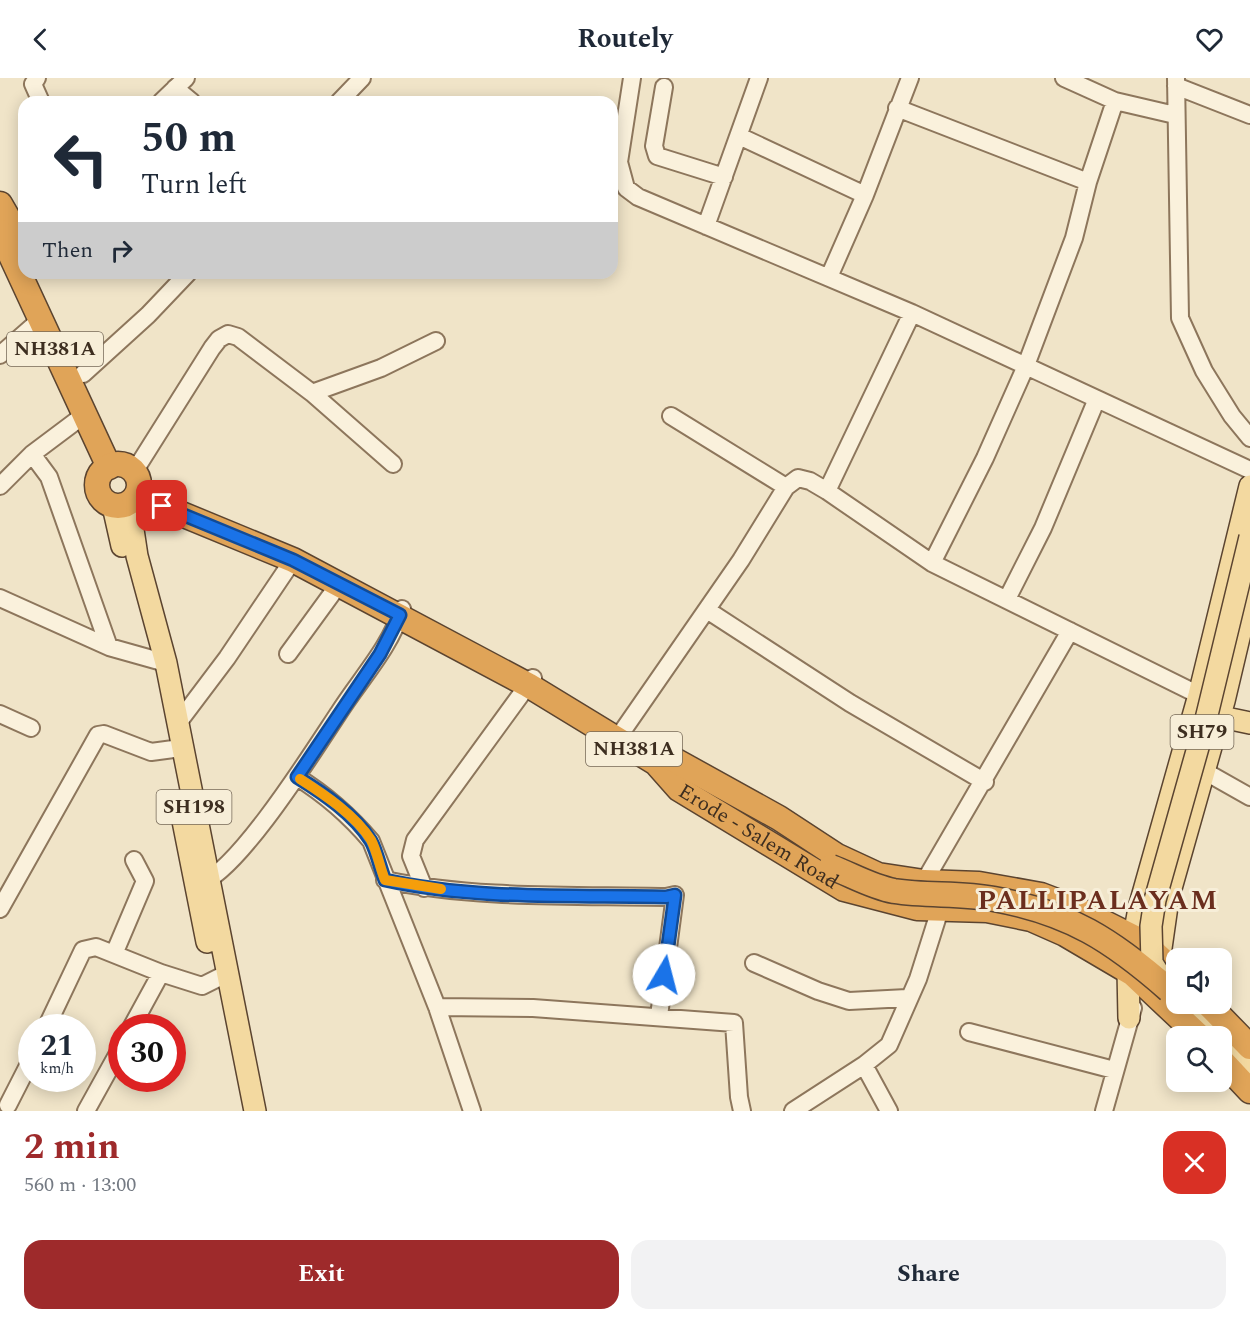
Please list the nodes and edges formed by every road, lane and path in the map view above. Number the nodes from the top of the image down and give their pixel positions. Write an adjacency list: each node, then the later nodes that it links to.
1 (37, 78): 10 (street)
2 (632, 78): 23 (street)
3 (759, 78): 18 (street)
4 (910, 78): 15 (street)
5 (1064, 78): 14 (street)
6 (357, 80): 13 (street)
7 (1176, 82): 16 (street); 17 (street)
8 (181, 83): 11 (street); 12 (street)
9 (664, 87): 19 (street)
10 (38, 96)
11 (167, 96)
12 (189, 96)
13 (344, 96)
14 (1115, 101): 16 (street); 20 (street)
15 (897, 108): 20 (street); 21 (street)
16 (1175, 115): 41 (street)
17 (1250, 115)
18 (739, 136): 19 (street); 21 (street)
19 (724, 177): 23 (street)
20 (1088, 182): 35 (street)
21 (865, 195): 27 (street)
22 (0, 204): 25 (highway, NH381A)
23 (706, 226): 27 (street)
24 (0, 232): 26 (highway, NH381A)
25 (18, 245)
26 (18, 248)
27 (829, 277): 31 (street)
28 (29, 279): 32 (highway, NH381A)
29 (39, 279): 36 (highway, NH381A)
30 (182, 279): 36 (street)
31 (912, 313): 35 (street); 49 (street)
32 (41, 319): 34 (street); 39 (highway, NH381A)
33 (436, 341): 37 (street)
34 (0, 355)
35 (1025, 368): 38 (street); 53 (street)
36 (83, 374): 48 (highway, NH381A)
37 (312, 393): 43 (street); 48 (street)
38 (1096, 401): 44 (street); 57 (street)
39 (84, 415): 42 (street); 48 (highway, NH381A)
40 (670, 416): 47 (street)
41 (1250, 438)
42 (32, 454): 45 (street); 61 (street)
43 (393, 464)
44 (1250, 470)
45 (0, 486)
46 (1250, 486): 51 (main road)
47 (786, 487): 49 (street); 58 (street)
48 (125, 490): 52 (highway, Erode - Salem Road / NH381A); 59 (highway, Erode - Salem Road / NH381A); 63 (main road, SH198)
49 (827, 491): 53 (street)
50 (1250, 537): 85 (main road, SH79, bridge)
51 (1241, 558): 65 (main road)
52 (293, 560): 54 (highway, Erode - Salem Road / NH381A); 68 (street)
53 (932, 563): 57 (street)
54 (339, 584): 59 (highway, Erode - Salem Road / NH381A); 62 (street)
55 (1250, 591): 67 (main road)
56 (0, 598): 61 (street)
57 (1007, 599): 60 (street)
58 (707, 610): 71 (street); 76 (street)
59 (401, 611): 64 (highway, Erode - Salem Road / NH381A); 75 (street)
60 (1070, 631): 65 (street); 76 (street)
61 (109, 647): 63 (street)
62 (288, 654)
63 (158, 661): 68 (main road, SH198); 72 (main road, SH198)
64 (530, 681): 71 (highway, Erode - Salem Road / NH381A); 82 (street)
65 (1197, 703): 67 (main road); 85 (main road)
66 (0, 714): 70 (street)
67 (1219, 717): 69 (main road); 74 (main road)
68 (178, 723): 72 (main road, SH198)
69 (1250, 723)
70 (31, 728)
71 (619, 735): 73 (highway, Erode - Salem Road / NH381A); 81 (highway, Erode - Salem Road / NH381A)
72 (176, 749): 80 (main road, SH198); 84 (street)
73 (656, 763): 83 (highway, Erode - Salem Road / NH381A); 90 (highway, bridge)
74 (1204, 771): 77 (street); 90 (main road)
75 (297, 777): 79 (street); 80 (street)
76 (985, 782): 81 (street)
77 (1250, 797)
78 (134, 860): 86 (street)
79 (385, 880): 82 (street); 92 (street)
80 (202, 882): 89 (main road, SH198)
81 (936, 882): 83 (street); 83 (street); 85 (highway, Erode - Salem Road / NH381A)
82 (424, 888): 96 (street)
83 (929, 908): 90 (highway, Erode - Salem Road / NH381A); 91 (street)
84 (0, 909)
85 (1143, 932): 90 (highway, Erode - Salem Road / NH381A); 90 (main road, bridge)
86 (114, 954): 88 (street); 93 (street)
87 (754, 963): 91 (street)
88 (161, 973): 89 (street); 94 (street)
89 (221, 977): 112 (main road, SH198); 113 (main road, SH198)
90 (1161, 983): 97 (main road); 97 (main road); 98 (highway, Erode - Salem Road / NH381A); 99 (main road)
91 (907, 998): 103 (street)
92 (437, 1007): 96 (street); 114 (street)
93 (53, 1014)
94 (139, 1014)
95 (1218, 1014): 101 (highway)
96 (659, 1016): 115 (street)
97 (1129, 1018): 104 (street)
98 (1192, 1026)
99 (1206, 1026)
100 (969, 1032): 104 (street)
101 (1250, 1047)
102 (1232, 1053): 106 (main road)
103 (864, 1065): 116 (street); 117 (street)
104 (1114, 1070): 118 (street)
105 (108, 1071): 111 (street)
106 (1250, 1071)
107 (1232, 1072): 109 (highway)
108 (18, 1087): 110 (street)
109 (1250, 1091)
110 (9, 1106)
111 (86, 1111)
112 (245, 1111)
113 (255, 1111)
114 (472, 1111)
115 (742, 1111)
116 (793, 1111)
117 (889, 1111)
118 (1104, 1111)

